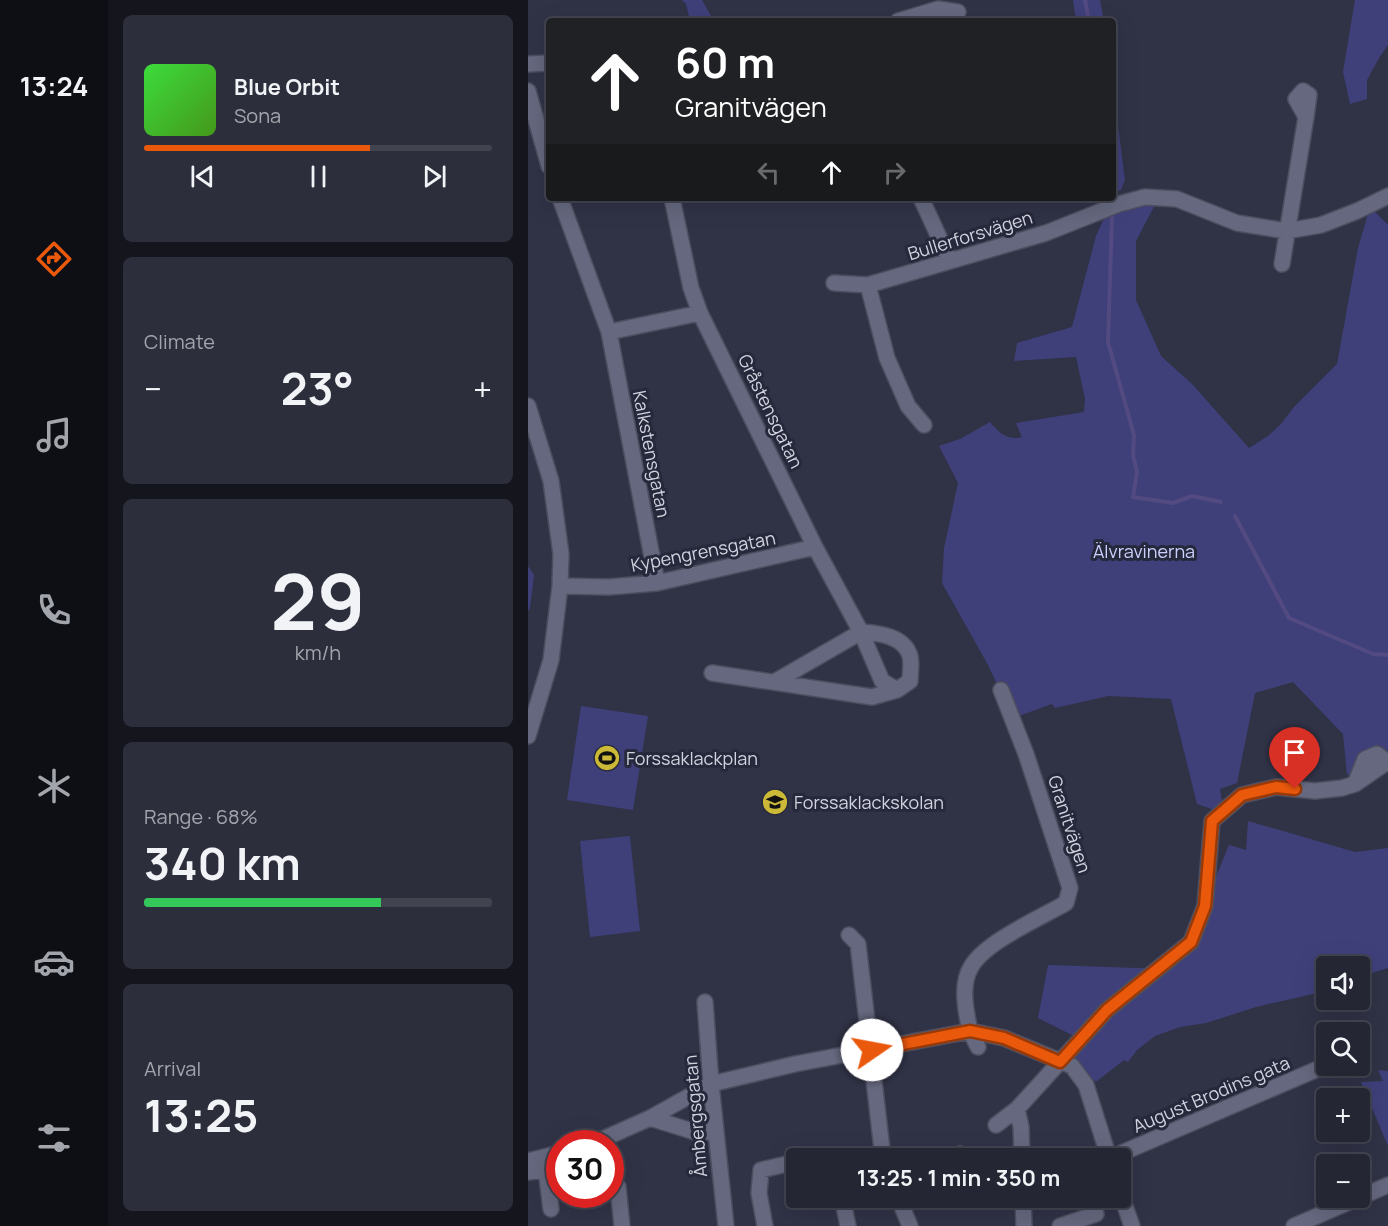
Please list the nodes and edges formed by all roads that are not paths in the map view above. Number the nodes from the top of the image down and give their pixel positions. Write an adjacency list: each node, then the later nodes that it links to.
1 (958, 12): 2 (street)
2 (908, 18)
3 (546, 63): 4 (street)
4 (528, 64)
5 (528, 91): 7 (street)
6 (1306, 117): 12 (street)
7 (546, 155)
8 (1388, 196): 12 (street, Bullerforsvägen)
9 (561, 201): 18 (street, Kalkstensgatan)
10 (673, 201): 17 (street, Gråstensgatan)
11 (922, 201): 13 (street)
12 (1287, 231): 13 (street, Bullerforsvägen); 14 (street)
13 (950, 261): 16 (street, Bullerforsvägen)
14 (1282, 264)
15 (834, 283): 16 (street, Bullerforsvägen)
16 (868, 285): 20 (street)
17 (700, 313): 18 (street); 21 (street, Gråstensgatan)
18 (609, 332): 22 (street, Kalkstensgatan)
19 (528, 406): 23 (street)
20 (924, 426)
21 (815, 547): 22 (street, Kypengrensgatan); 24 (street, Gråstensgatan)
22 (657, 583): 23 (street, Kypengrensgatan)
23 (560, 586): 29 (street)
24 (861, 632): 26 (street); 27 (street, Gråstensgatan); 27 (street)
25 (712, 673): 26 (street)
26 (776, 681): 27 (street)
27 (897, 690)
28 (1001, 690): 33 (street, Granitvägen)
29 (528, 736)
30 (1387, 762): 36 (street)
31 (849, 935): 35 (street)
32 (705, 1002): 38 (street, Åmbergsgatan)
33 (970, 1031): 34 (street, Granitvägen); 35 (street); 36 (street)
34 (978, 1047)
35 (872, 1050): 38 (street); 44 (street)
36 (1060, 1062): 39 (street); 46 (street)
37 (1316, 1070): 47 (street, August Brodins gata)
38 (711, 1084): 40 (street); 43 (street, Åmbergsgatan)
39 (1017, 1109): 41 (street); 45 (street)
40 (650, 1118): 42 (street); 43 (street)
41 (996, 1125)
42 (623, 1130)
43 (716, 1132): 61 (street, Åmbergsgatan)
44 (881, 1148)
45 (1022, 1148)
46 (1107, 1148)
47 (1131, 1149)
48 (546, 1156): 49 (street)
49 (528, 1161)
50 (786, 1164): 62 (street)
51 (546, 1170): 52 (street)
52 (528, 1172)
53 (1388, 1185): 68 (street)
54 (620, 1208): 60 (street)
55 (844, 1208): 63 (street)
56 (904, 1208): 64 (street)
57 (1023, 1208): 65 (street)
58 (1126, 1208): 67 (street)
59 (1096, 1214): 66 (street)
60 (622, 1226)
61 (726, 1226)
62 (765, 1226)
63 (848, 1226)
64 (910, 1226)
65 (1024, 1226)
66 (1060, 1226)
67 (1132, 1226)
68 (1294, 1226)

